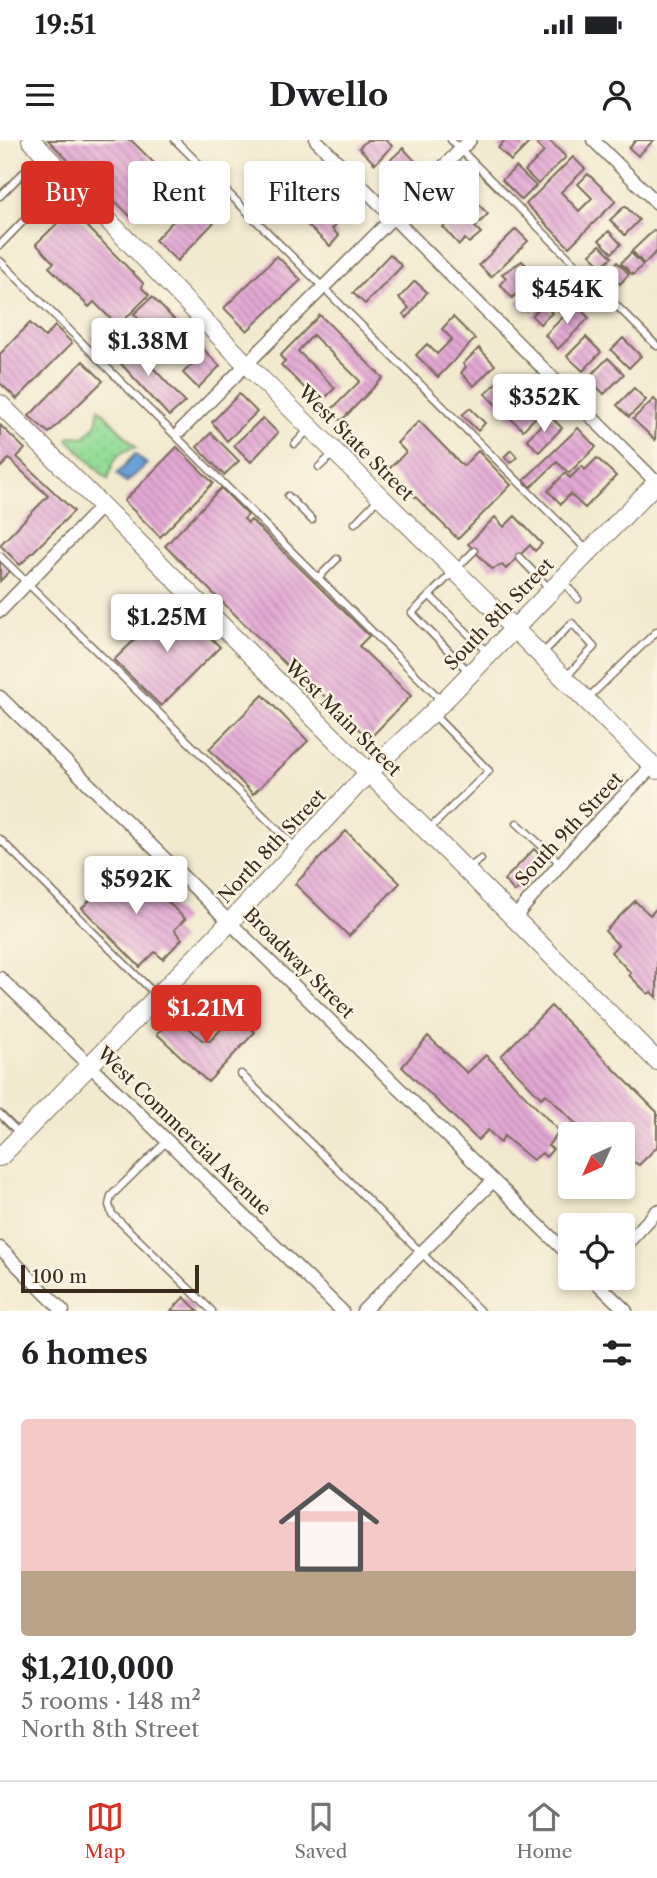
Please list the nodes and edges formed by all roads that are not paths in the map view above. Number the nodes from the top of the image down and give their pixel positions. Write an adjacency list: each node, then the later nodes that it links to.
1 (175, 140): 17 (lane)
2 (316, 140): 10 (street)
3 (593, 140): 9 (street)
4 (460, 143): 7 (street); 18 (lane)
5 (37, 146): 6 (street, West State Street); 8 (lane)
6 (51, 161)
7 (444, 161)
8 (0, 197)
9 (657, 203)
10 (379, 204)
11 (21, 223): 15 (lane)
12 (111, 224): 19 (street, West State Street)
13 (387, 224): 17 (street)
14 (399, 224): 26 (street)
15 (0, 245)
16 (0, 261): 38 (lane)
17 (324, 288): 19 (street); 33 (lane)
18 (657, 346)
19 (247, 365): 21 (street, West State Street); 22 (street)
20 (0, 404): 29 (street, West Main Street)
21 (311, 427): 23 (lane); 24 (street, West State Street)
22 (181, 430)
23 (295, 444)
24 (335, 452): 25 (lane); 28 (street, West State Street)
25 (318, 467)
26 (657, 483): 33 (street, South 8th Street)
27 (288, 496): 30 (lane)
28 (381, 497): 31 (lane); 37 (street, West State Street)
29 (102, 506): 39 (street); 54 (street, West Main Street)
30 (312, 520)
31 (355, 523)
32 (474, 551): 37 (lane)
33 (589, 552): 40 (street, South 8th Street)
34 (0, 555): 39 (lane)
35 (519, 556): 40 (lane)
36 (337, 559): 38 (lane)
37 (456, 570): 41 (lane); 44 (street, West State Street)
38 (318, 578): 52 (lane)
39 (27, 582): 43 (street); 58 (lane)
40 (557, 585): 42 (lane); 44 (street, South 8th Street)
41 (430, 596): 46 (lane); 48 (lane)
42 (578, 599)
43 (0, 611)
44 (514, 628): 46 (street, South 8th Street); 47 (street, West State Street)
45 (657, 631): 51 (lane)
46 (489, 654): 48 (street, South 8th Street)
47 (541, 655): 49 (street, West State Street); 49 (lane)
48 (471, 673): 52 (street, South 8th Street)
49 (564, 678): 51 (street, West State Street)
50 (0, 697): 63 (street, Broadway Street)
51 (586, 700): 53 (street, West State Street)
52 (437, 707): 54 (street, South 8th Street); 56 (lane)
53 (655, 768): 60 (street, South 9th Street)
54 (368, 773): 56 (street, West Main Street); 58 (street, North 8th Street)
55 (517, 822): 60 (lane)
56 (427, 831): 61 (street, West Main Street)
57 (0, 839): 65 (lane)
58 (298, 850): 63 (street, North 8th Street)
59 (481, 859): 61 (lane)
60 (560, 863): 62 (street, South 9th Street)
61 (466, 870): 62 (street, West Main Street)
62 (514, 918): 66 (street, West Main Street)
63 (230, 922): 65 (street, North 8th Street); 73 (street, Broadway Street)
64 (0, 978): 67 (street, West Commercial Avenue)
65 (157, 996): 67 (street, North 8th Street)
66 (657, 1060)
67 (90, 1065): 70 (street, North 8th Street); 71 (street, West Commercial Avenue)
68 (241, 1073): 78 (lane)
69 (0, 1114): 70 (lane)
70 (21, 1135): 72 (street, North 8th Street)
71 (167, 1141): 81 (lane); 82 (street, West Commercial Avenue)
72 (0, 1157)
73 (494, 1181): 76 (street, Broadway Street); 78 (street)
74 (657, 1211): 75 (street)
75 (635, 1235)
76 (558, 1244)
77 (0, 1248): 80 (street)
78 (423, 1251): 83 (street); 84 (lane)
79 (606, 1290): 85 (street)
80 (63, 1311)
81 (212, 1311)
82 (342, 1311)
83 (363, 1311)
84 (481, 1311)
85 (626, 1311)

